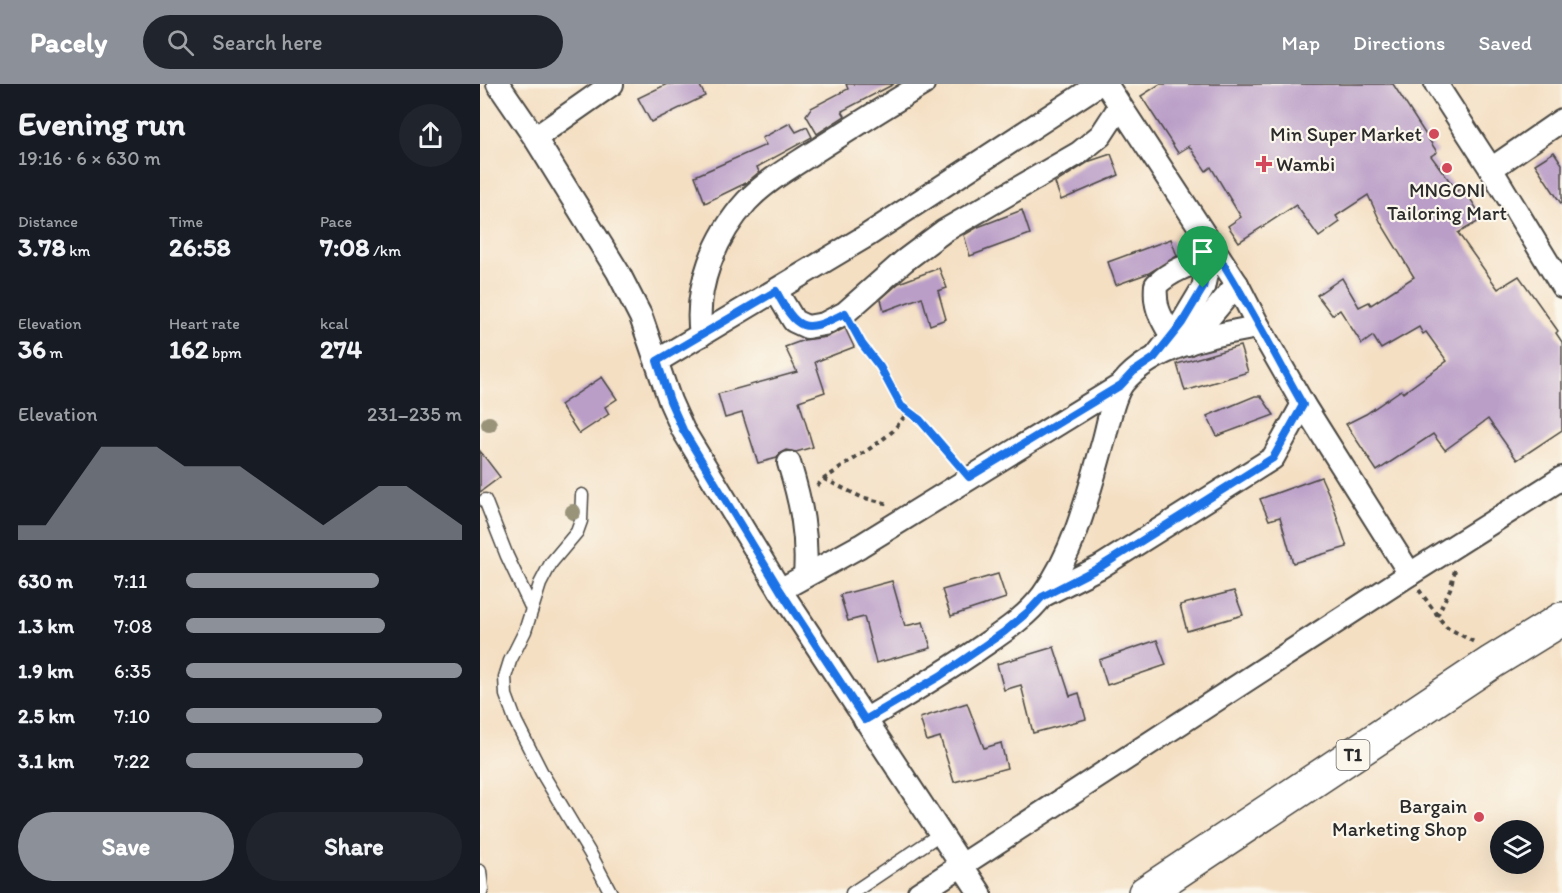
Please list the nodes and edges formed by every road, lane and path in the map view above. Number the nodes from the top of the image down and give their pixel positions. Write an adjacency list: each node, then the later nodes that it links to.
1 (498, 84): 9 (street)
2 (612, 84): 9 (street)
3 (923, 84): 17 (street)
4 (1099, 84): 14 (street)
5 (1106, 84): 7 (street)
6 (1436, 84): 10 (street)
7 (1120, 106): 11 (street); 15 (street)
8 (1562, 120): 10 (street)
9 (535, 138): 19 (street)
10 (1491, 169): 13 (street)
11 (1210, 253): 12 (street); 18 (street); 18 (street)
12 (1237, 284): 16 (street); 18 (street)
13 (1562, 286)
14 (776, 291): 15 (street); 17 (street)
15 (845, 313): 22 (path)
16 (1259, 327): 18 (street); 21 (street)
17 (700, 335): 19 (street)
18 (1179, 341): 20 (street)
19 (657, 361): 34 (street)
20 (1121, 385): 24 (street); 35 (street)
21 (1303, 405): 32 (street); 35 (street)
22 (908, 412): 24 (path); 26 (path)
23 (789, 463): 30 (street)
24 (969, 477): 29 (street)
25 (1562, 478): 31 (street)
26 (824, 479): 29 (path); 30 (path)
27 (582, 495): 36 (lane)
28 (485, 500): 36 (lane)
29 (916, 510): 33 (street)
30 (802, 513): 33 (street)
31 (1460, 542): 32 (street); 37 (path)
32 (1410, 574): 37 (path); 42 (street)
33 (805, 576): 34 (street)
34 (780, 590): 40 (street)
35 (1042, 597): 40 (street)
36 (531, 607): 45 (lane)
37 (1437, 616): 39 (path)
38 (1562, 619): 39 (highway, T1)
39 (1492, 662): 49 (highway, T1)
40 (865, 720): 41 (street)
41 (940, 834): 42 (street); 46 (lane)
42 (962, 866): 47 (street); 48 (street)
43 (480, 871): 44 (lane)
44 (481, 893)
45 (611, 893)
46 (852, 893)
47 (919, 893)
48 (980, 893)
49 (1144, 893)

